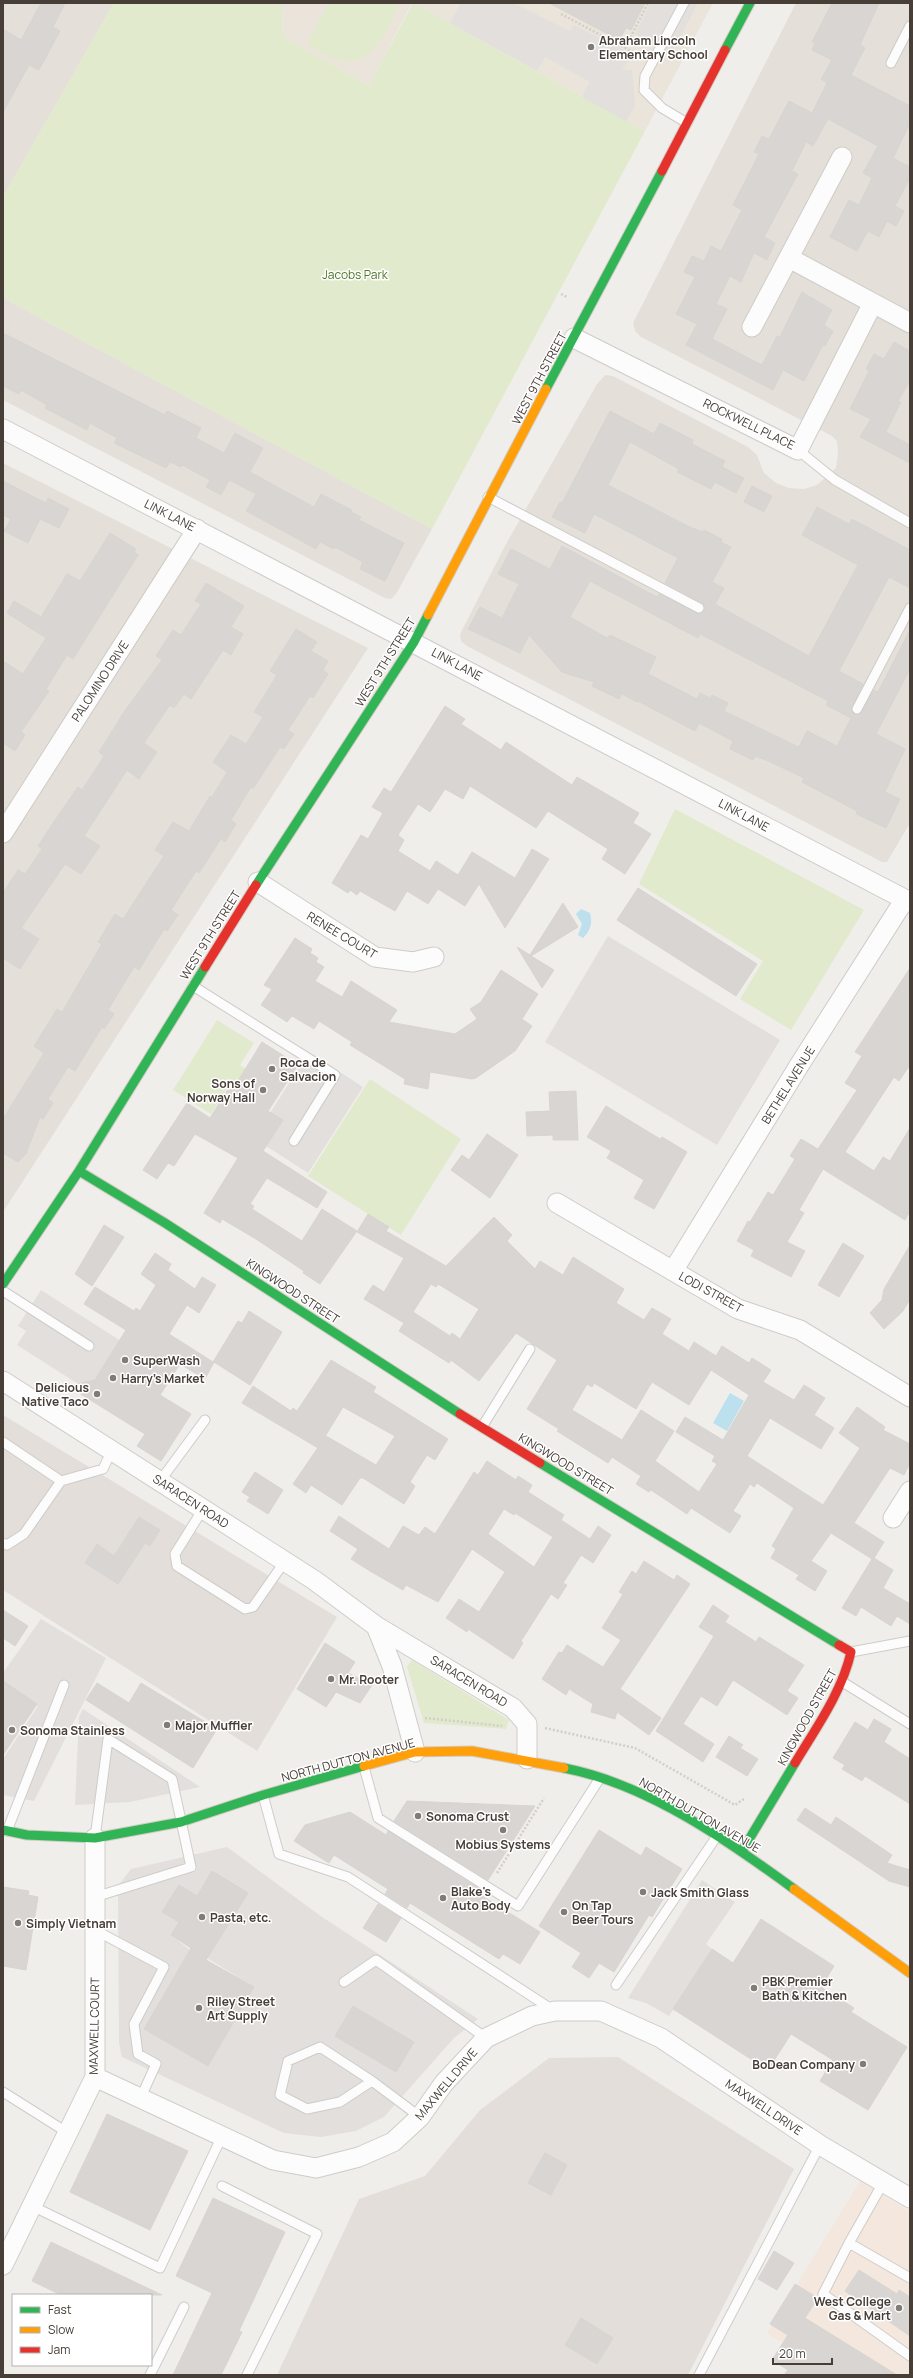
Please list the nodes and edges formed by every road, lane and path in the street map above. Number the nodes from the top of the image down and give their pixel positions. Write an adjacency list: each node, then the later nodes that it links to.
1 (648, 3): 6 (path)
2 (684, 3): 7 (lane)
3 (750, 3): 9 (street, WEST 9TH STREET)
4 (561, 14): 6 (path)
5 (910, 26): 8 (lane)
6 (625, 48): 7 (path)
7 (652, 62): 9 (lane)
8 (891, 63)
9 (687, 123): 17 (street, WEST 9TH STREET)
10 (842, 157): 11 (street)
11 (789, 258): 14 (street); 16 (street)
12 (561, 294): 13 (path)
13 (567, 297)
14 (873, 303): 15 (street); 19 (street, ROCKWELL PLACE)
15 (910, 323)
16 (752, 327)
17 (574, 338): 19 (street, ROCKWELL PLACE); 20 (street, WEST 9TH STREET)
18 (3, 428): 22 (street, LINK LANE)
19 (798, 450): 21 (lane)
20 (488, 497): 23 (lane); 25 (street, WEST 9TH STREET)
21 (910, 523)
22 (197, 529): 25 (street, LINK LANE); 27 (street, PALOMINO DRIVE)
23 (700, 608)
24 (910, 608): 26 (lane)
25 (414, 642): 28 (street, WEST 9TH STREET); 29 (street, LINK LANE)
26 (857, 709)
27 (3, 832)
28 (258, 882): 30 (street, RENEE COURT); 31 (street, WEST 9TH STREET)
29 (907, 901): 35 (street, BETHEL AVENUE)
30 (434, 957)
31 (193, 986): 32 (lane); 33 (street, WEST 9TH STREET)
32 (294, 1141)
33 (79, 1171): 36 (street, WEST 9TH STREET); 43 (street, KINGWOOD STREET)
34 (557, 1203): 35 (street, LODI STREET)
35 (673, 1271): 41 (street, LODI STREET)
36 (3, 1284)
37 (3, 1291): 38 (lane)
38 (89, 1346)
39 (530, 1349): 43 (lane)
40 (3, 1381): 45 (street, SARACEN ROAD)
41 (910, 1397)
42 (205, 1420): 47 (lane)
43 (482, 1427): 55 (street, KINGWOOD STREET)
44 (3, 1442): 46 (lane)
45 (112, 1450): 46 (lane); 47 (street, SARACEN ROAD)
46 (61, 1481): 51 (lane)
47 (160, 1481): 49 (street, SARACEN ROAD)
48 (910, 1491): 50 (street)
49 (203, 1509): 52 (street, SARACEN ROAD); 52 (lane)
50 (893, 1518)
51 (3, 1543)
52 (285, 1561): 53 (street, SARACEN ROAD)
53 (376, 1626): 58 (street); 60 (street, SARACEN ROAD)
54 (910, 1641): 55 (lane)
55 (851, 1652): 56 (street, KINGWOOD STREET)
56 (842, 1681): 59 (lane); 72 (street, KINGWOOD STREET)
57 (64, 1685): 69 (lane)
58 (406, 1720): 60 (path); 61 (street)
59 (910, 1724)
60 (527, 1727): 62 (street); 67 (path)
61 (415, 1752): 62 (street, NORTH DUTTON AVENUE); 63 (street, NORTH DUTTON AVENUE)
62 (527, 1759): 64 (street, NORTH DUTTON AVENUE)
63 (364, 1767): 64 (lane); 65 (street, NORTH DUTTON AVENUE)
64 (600, 1778): 70 (street, NORTH DUTTON AVENUE)
65 (263, 1795): 68 (street, NORTH DUTTON AVENUE); 79 (lane)
66 (544, 1798): 73 (path)
67 (744, 1799)
68 (181, 1822): 71 (street, NORTH DUTTON AVENUE); 71 (lane); 74 (lane)
69 (5, 1830): 71 (street, NORTH DUTTON AVENUE)
70 (717, 1836): 72 (street, NORTH DUTTON AVENUE); 78 (lane)
71 (95, 1838): 74 (street, MAXWELL COURT)
72 (742, 1850): 76 (street, NORTH DUTTON AVENUE)
73 (497, 1873)
74 (95, 1897): 75 (street, MAXWELL COURT)
75 (95, 1930): 81 (street, MAXWELL COURT); 84 (lane)
76 (909, 1970)
77 (344, 1982): 80 (lane)
78 (616, 1985)
79 (555, 2011): 80 (street, MAXWELL DRIVE); 88 (street, MAXWELL DRIVE)
80 (486, 2038): 85 (street, MAXWELL DRIVE)
81 (95, 2077): 84 (street, MAXWELL DRIVE); 86 (street, MAXWELL COURT)
82 (372, 2081): 82 (lane); 85 (lane)
83 (3, 2092): 86 (lane)
84 (141, 2097): 87 (street, MAXWELL DRIVE)
85 (420, 2117): 87 (street, MAXWELL DRIVE)
86 (68, 2133): 92 (street, MAXWELL COURT)
87 (222, 2136): 92 (lane)
88 (820, 2145): 89 (street, MAXWELL DRIVE); 100 (lane)
89 (883, 2183): 91 (street, MAXWELL DRIVE); 93 (lane)
90 (222, 2186): 99 (lane)
91 (910, 2198)
92 (32, 2206): 94 (street, MAXWELL COURT)
93 (849, 2243): 95 (lane); 97 (lane)
94 (3, 2265)
95 (910, 2278)
96 (184, 2307): 98 (lane)
97 (910, 2356)
98 (150, 2375)
99 (247, 2375)
100 (699, 2375)

